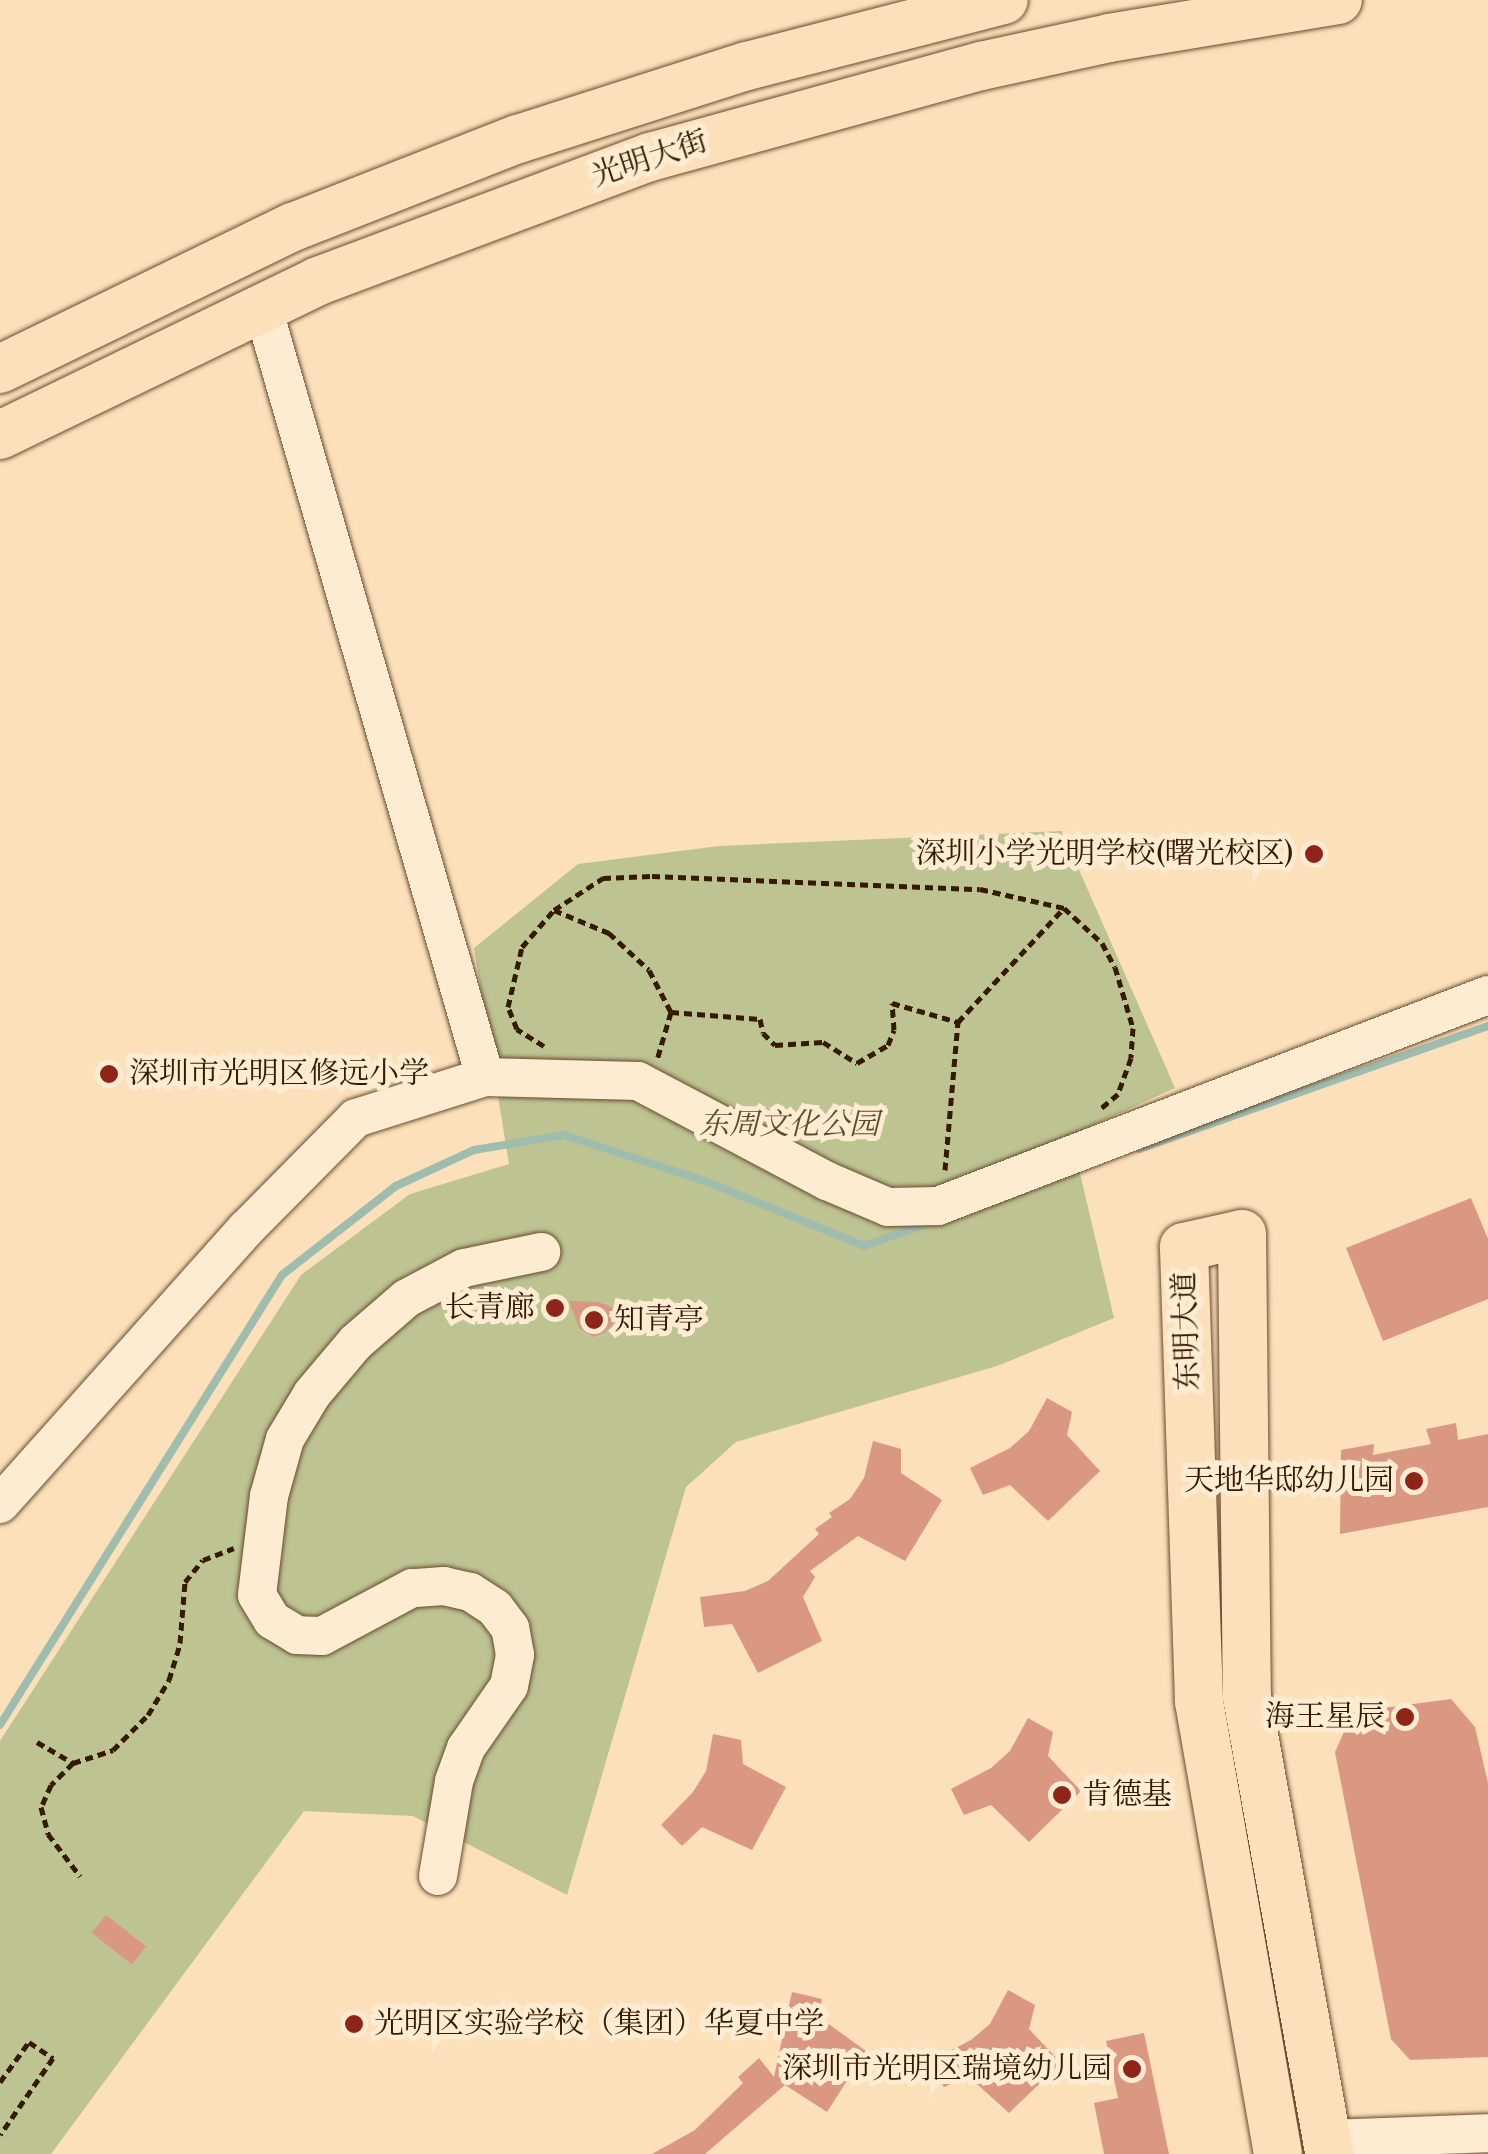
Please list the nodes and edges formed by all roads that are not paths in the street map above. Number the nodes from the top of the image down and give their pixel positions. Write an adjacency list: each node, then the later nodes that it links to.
1 (1004, 0): 4 (main road, 光明大街)
2 (1338, 0): 3 (main road, 光明大街)
3 (263, 308): 5 (main road, 光明大街); 7 (street)
4 (0, 369)
5 (0, 435)
6 (1488, 994): 7 (street)
7 (485, 1077): 9 (street)
8 (542, 1252): 10 (street)
9 (0, 1504)
10 (438, 1876)
11 (1488, 2133): 12 (street)
12 (1328, 2146): 13 (main road, 东明大道)
13 (1278, 2154)

